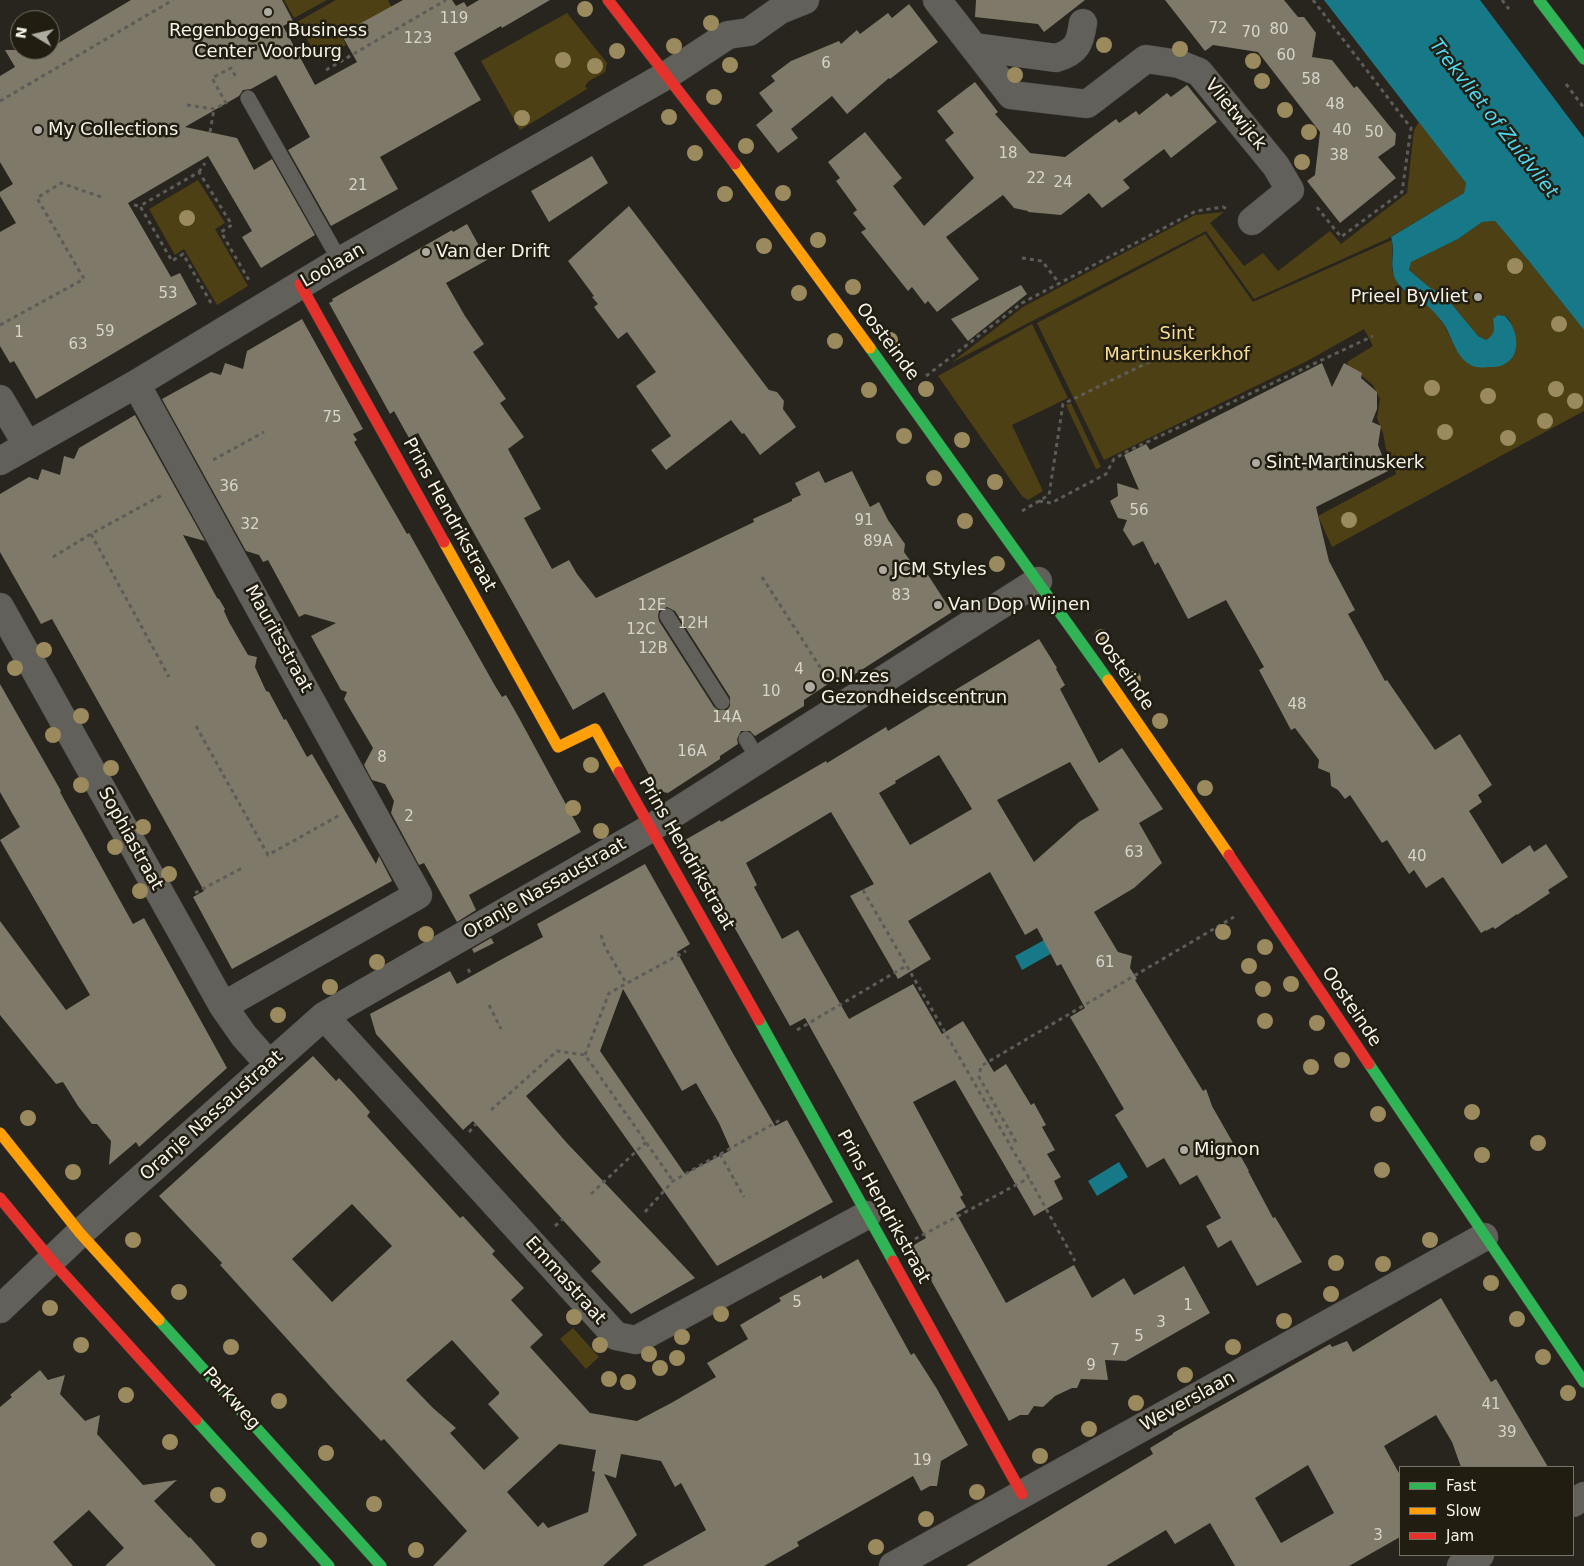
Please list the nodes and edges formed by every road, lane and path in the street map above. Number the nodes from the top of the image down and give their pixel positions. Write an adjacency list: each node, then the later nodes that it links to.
1 (173, 0): 14 (path)
2 (446, 0): 11 (path)
3 (608, 0): 12 (street, Oosteinde)
4 (805, 0): 12 (street)
5 (938, 0): 9 (street, Vlietwijck)
6 (1313, 0): 20 (path)
7 (1539, 0): 10 (street)
8 (1083, 23): 9 (street)
9 (974, 47): 20 (street, Vlietwijck)
10 (1584, 59)
11 (326, 70)
12 (667, 75): 26 (street, Loolaan); 35 (street, Oosteinde)
13 (248, 98): 16 (path); 26 (lane)
14 (0, 101)
15 (187, 105): 16 (path)
16 (214, 109): 17 (path)
17 (210, 132)
18 (205, 163): 19 (path)
19 (199, 172): 23 (path); 29 (path)
20 (1290, 190): 24 (street)
21 (104, 198): 30 (path)
22 (134, 205): 23 (path)
23 (140, 206): 31 (path)
24 (1252, 221): 27 (path)
25 (1022, 258): 27 (path)
26 (340, 261): 28 (street, Loolaan)
27 (1059, 283): 35 (path)
28 (300, 284): 29 (street, Loolaan); 54 (street, Prins Hendrikstraat)
29 (265, 308): 31 (street, Loolaan)
30 (0, 325)
31 (227, 330): 34 (street, Loolaan)
32 (1373, 336): 41 (path)
33 (1188, 343): 41 (path)
34 (136, 384): 38 (street, Loolaan); 40 (street, Mauritsstraat)
35 (903, 393): 42 (street, Oosteinde)
36 (0, 399): 38 (street)
37 (264, 432): 40 (path)
38 (27, 445): 39 (street, Loolaan)
39 (0, 461)
40 (187, 478): 43 (path); 53 (street, Mauritsstraat)
41 (1039, 501): 42 (path)
42 (998, 526): 46 (street, Oosteinde)
43 (91, 534): 44 (path); 49 (path)
44 (53, 557)
45 (762, 578): 51 (path)
46 (1038, 581): 51 (street, Oranje Nassaustraat); 57 (street, Oosteinde)
47 (0, 607): 58 (street, Sophiastraat)
48 (667, 616): 50 (lane)
49 (169, 677)
50 (722, 702)
51 (844, 705): 54 (street, Oranje Nassaustraat)
52 (196, 726): 53 (path)
53 (367, 800): 64 (street, Mauritsstraat)
54 (651, 828): 60 (street, Prins Hendrikstraat); 65 (street, Oranje Nassaustraat)
55 (242, 868): 58 (path)
56 (863, 890): 61 (path)
57 (1260, 901): 74 (path); 84 (street, Oosteinde)
58 (168, 908): 64 (street, Sophiastraat)
59 (602, 935): 62 (path)
60 (713, 937): 62 (path); 67 (street, Prins Hendrikstraat)
61 (906, 966): 67 (path); 76 (path)
62 (626, 983): 68 (path)
63 (489, 1005): 66 (path)
64 (223, 1006): 69 (street, Sophiastraat)
65 (324, 1016): 69 (street, Oranje Nassaustraat); 82 (street, Emmastraat)
66 (501, 1029)
67 (773, 1044): 70 (street, Prins Hendrikstraat)
68 (585, 1055): 71 (path); 73 (path)
69 (269, 1064): 83 (street, Oranje Nassaustraat)
70 (806, 1105): 75 (path); 82 (street, Prins Hendrikstraat)
71 (491, 1110)
72 (0, 1133): 83 (street, Parkweg)
73 (646, 1142): 77 (path); 78 (path)
74 (1016, 1142)
75 (720, 1154): 77 (path); 79 (path)
76 (1029, 1178): 85 (path); 87 (path)
77 (673, 1181): 81 (path)
78 (591, 1194)
79 (744, 1197)
80 (0, 1198): 86 (street)
81 (645, 1212)
82 (867, 1215): 85 (street, Prins Hendrikstraat)
83 (80, 1233): 86 (street); 93 (street, Parkweg)
84 (1484, 1237): 89 (street, Oosteinde); 90 (street, Weverslaan)
85 (888, 1252): 90 (street, Prins Hendrikstraat)
86 (52, 1261): 88 (street); 92 (street)
87 (1075, 1261)
88 (0, 1309)
89 (1584, 1382)
90 (1022, 1494): 94 (street, Weverslaan)
91 (1478, 1556): 95 (street)
92 (329, 1566)
93 (381, 1566)
94 (893, 1566)
95 (1460, 1566)

